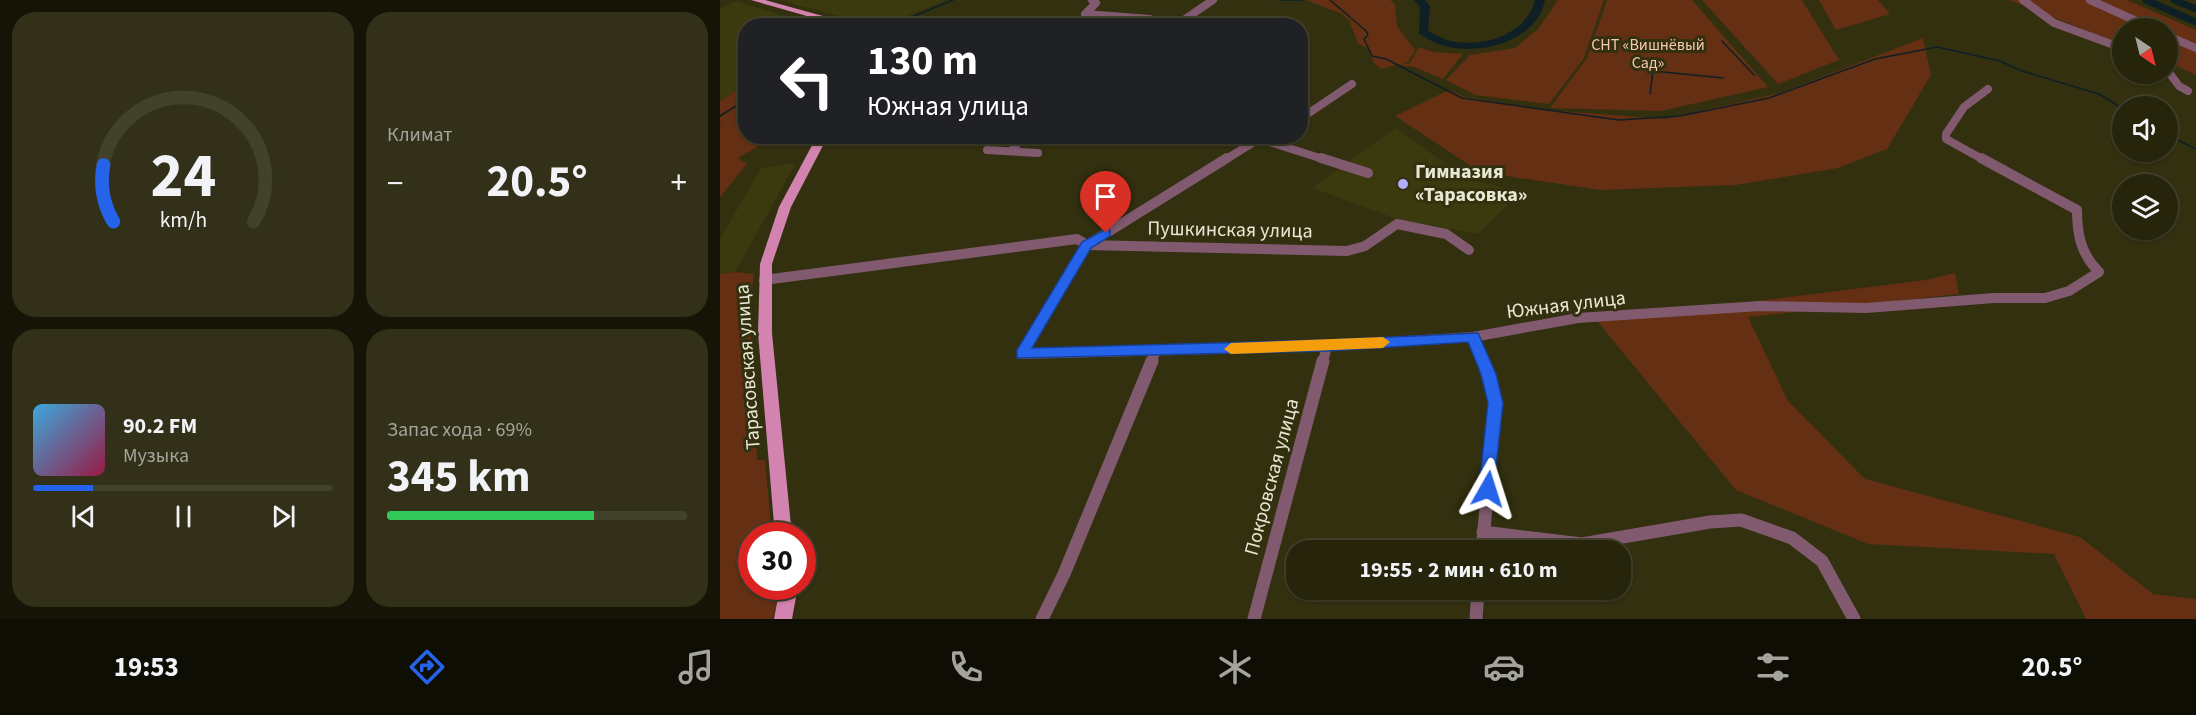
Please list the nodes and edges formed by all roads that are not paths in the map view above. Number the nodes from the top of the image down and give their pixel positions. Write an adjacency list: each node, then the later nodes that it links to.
1 (755, 0): 6 (main road)
2 (1092, 0): 7 (street)
3 (1213, 0): 8 (street)
4 (2023, 0): 11 (street)
5 (2090, 0): 9 (street)
6 (824, 18)
7 (1137, 18)
8 (1185, 18)
9 (2130, 18)
10 (2178, 40): 12 (street)
11 (2112, 45)
12 (2196, 48)
13 (1352, 84): 17 (street)
14 (2178, 84): 16 (street)
15 (1988, 88): 29 (street, Южная улица)
16 (2188, 91)
17 (1308, 114)
18 (818, 144): 28 (main road, Тарасовская улица)
19 (1017, 144): 23 (street)
20 (1254, 144): 26 (street)
21 (1282, 144): 25 (street)
22 (987, 150): 23 (street)
23 (1011, 151): 24 (street)
24 (1038, 153)
25 (1368, 173)
26 (1087, 245): 27 (street, Пушкинская улица); 28 (street, Пушкинская улица); 31 (street, Южная улица)
27 (1469, 250)
28 (764, 280): 32 (main road, Тарасовская улица)
29 (1473, 337): 30 (street, Южная улица); 33 (street)
30 (1327, 346): 31 (street, Южная улица); 39 (street, Покровская улица)
31 (1156, 351): 38 (street)
32 (783, 522)
33 (1484, 532): 34 (street); 41 (street)
34 (1483, 540)
35 (786, 600): 37 (main road)
36 (1477, 600): 40 (street)
37 (783, 619)
38 (1042, 619)
39 (1254, 619)
40 (1476, 619)
41 (1854, 619)

